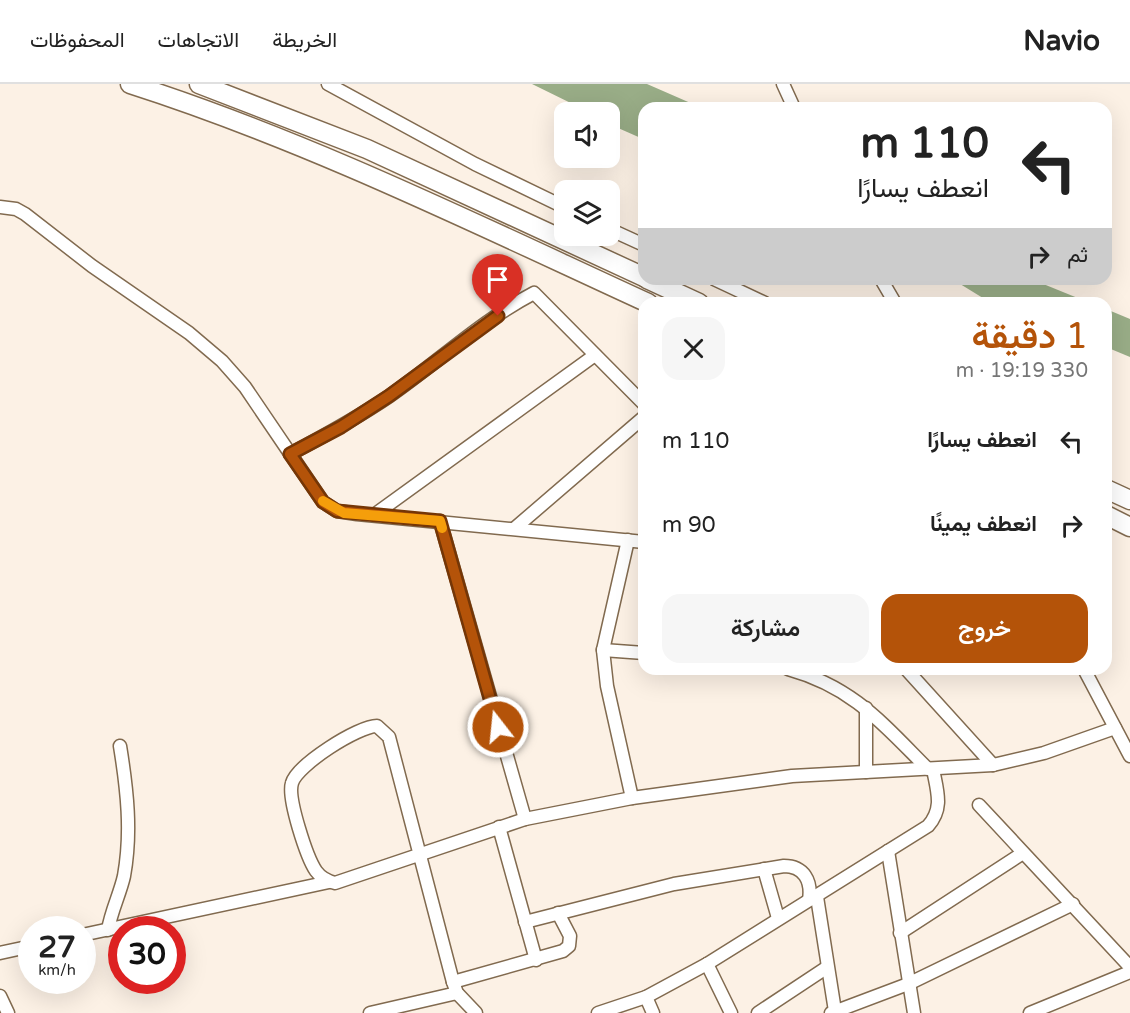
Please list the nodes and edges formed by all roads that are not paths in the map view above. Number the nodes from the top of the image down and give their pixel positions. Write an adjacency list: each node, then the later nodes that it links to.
1 (130, 84): 15 (main road)
2 (199, 84): 10 (main road)
3 (328, 84): 6 (street)
4 (783, 84): 5 (street)
5 (791, 102)
6 (554, 202)
7 (0, 207): 19 (street)
8 (620, 234): 9 (street)
9 (638, 242)
10 (638, 275)
11 (660, 285): 13 (main road)
12 (727, 285): 14 (street)
13 (686, 297)
14 (752, 297)
15 (638, 298)
16 (595, 355): 17 (street); 19 (street); 22 (street)
17 (638, 398)
18 (638, 422): 25 (street)
19 (290, 454): 22 (street)
20 (1112, 492): 21 (main road)
21 (1130, 500)
22 (374, 515): 24 (street)
23 (1112, 518): 26 (main road)
24 (440, 521): 25 (street); 43 (street)
25 (514, 528): 27 (street)
26 (1130, 528)
27 (628, 540): 28 (street); 29 (street)
28 (638, 541)
29 (603, 650): 30 (street); 41 (street)
30 (638, 653)
31 (806, 675): 34 (street)
32 (911, 675): 38 (street)
33 (1087, 675): 35 (street)
34 (866, 708): 39 (street); 40 (street)
35 (1115, 728): 37 (street); 38 (street)
36 (120, 746): 53 (street)
37 (1130, 756)
38 (993, 765): 39 (street)
39 (930, 769): 40 (street); 45 (street)
40 (866, 772): 41 (street)
41 (632, 798): 43 (street)
42 (979, 805): 46 (street)
43 (525, 819): 44 (street)
44 (499, 827): 47 (street); 56 (street)
45 (888, 851): 50 (street); 59 (street)
46 (1023, 853): 51 (street); 59 (street)
47 (418, 854): 49 (street); 49 (street); 68 (street)
48 (764, 869): 50 (street); 52 (street); 55 (street)
49 (329, 882): 54 (street)
50 (813, 899): 55 (street); 65 (street)
51 (1073, 904): 64 (street); 67 (street)
52 (558, 913): 56 (street); 62 (street)
53 (112, 916)
54 (172, 916)
55 (778, 918): 63 (street)
56 (525, 922): 62 (street)
57 (108, 930): 58 (street)
58 (96, 932)
59 (900, 933): 67 (street)
60 (18, 949): 61 (street)
61 (0, 953)
62 (536, 960): 68 (street)
63 (707, 964): 70 (street); 77 (street)
64 (1130, 967)
65 (826, 968): 71 (street); 78 (street)
66 (1130, 972): 80 (street)
67 (908, 984): 71 (street); 79 (street)
68 (455, 987): 73 (street); 74 (street)
69 (0, 996): 72 (street)
70 (646, 997): 75 (street); 76 (street)
71 (833, 1012)
72 (8, 1013)
73 (370, 1013)
74 (476, 1013)
75 (598, 1013)
76 (653, 1013)
77 (730, 1013)
78 (758, 1013)
79 (914, 1013)
80 (1030, 1013)

